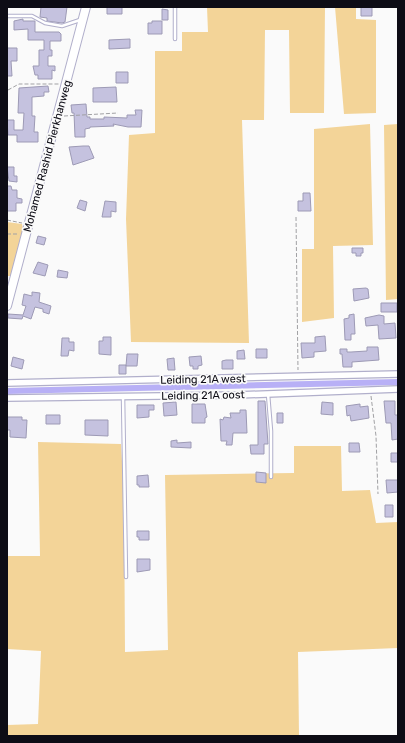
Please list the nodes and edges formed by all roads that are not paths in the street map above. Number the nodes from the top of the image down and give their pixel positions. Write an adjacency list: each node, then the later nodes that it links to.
1 (86, 7): 4 (street, Mohamed Rashid Pierkhanweg)
2 (175, 7): 5 (lane)
3 (7, 16): 4 (lane)
4 (83, 20): 6 (street, Mohamed Rashid Pierkhanweg)
5 (175, 39)
6 (7, 306)
7 (398, 374): 8 (street, Leiding 21A west)
8 (7, 383)
9 (398, 389): 10 (street, Leiding 21A oost)
10 (268, 394): 11 (street, Leiding 21A oost); 13 (lane)
11 (123, 395): 12 (street, Leiding 21A oost); 14 (lane)
12 (7, 398)
13 (271, 476)
14 (126, 577)

